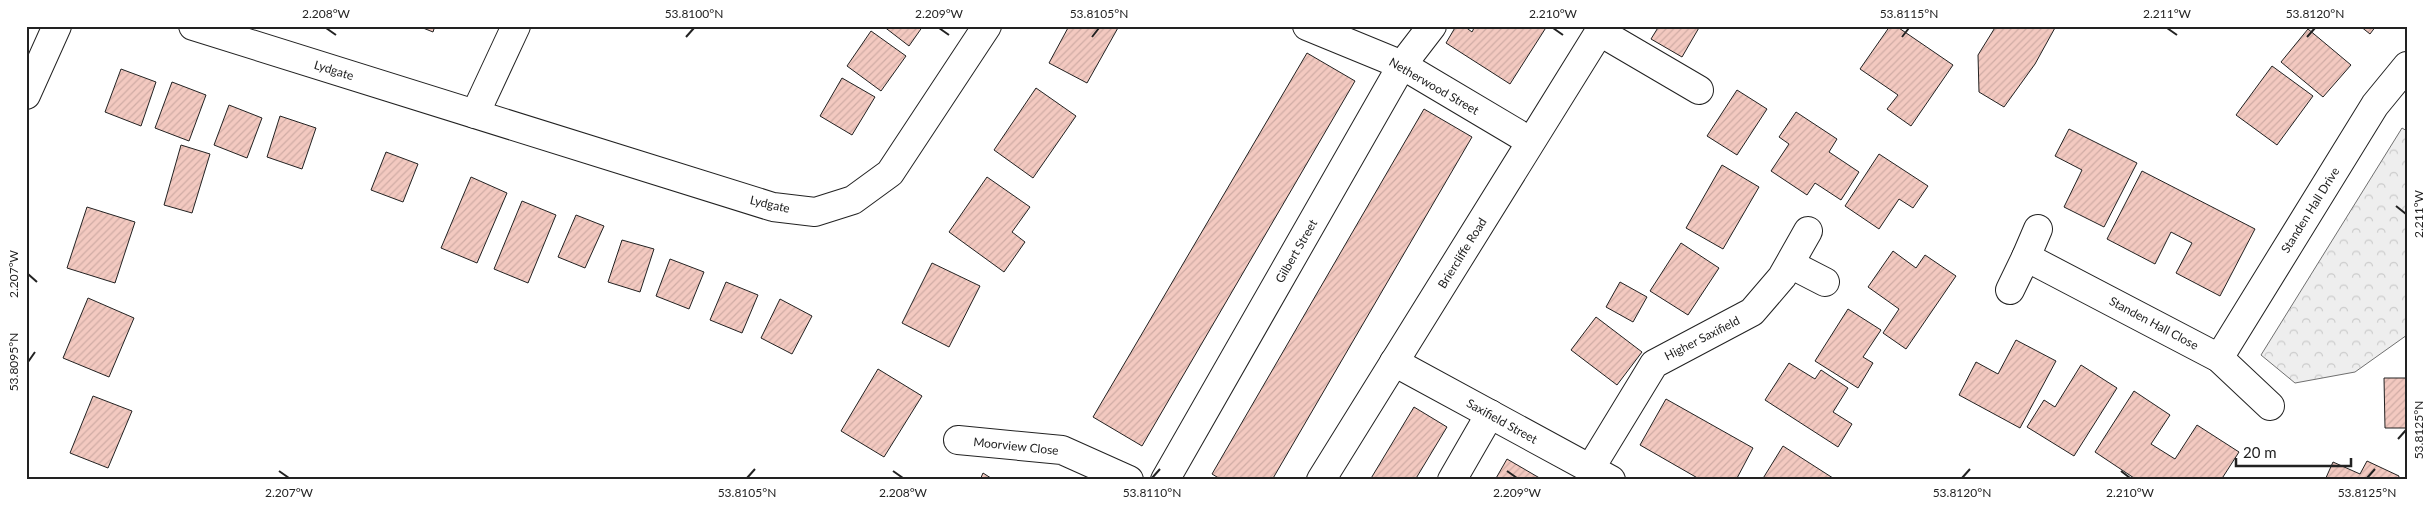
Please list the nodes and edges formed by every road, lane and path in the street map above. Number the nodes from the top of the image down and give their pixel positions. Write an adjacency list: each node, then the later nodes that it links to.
1 (57, 26): 11 (street)
2 (193, 26): 12 (street, Lydgate)
3 (516, 26): 12 (street)
4 (987, 26): 12 (street, Lydgate)
5 (1307, 26): 8 (street, Netherwood Street)
6 (1432, 26): 8 (street, Gilbert Street)
7 (1602, 29): 10 (street); 13 (street, Briercliffe Road)
8 (1402, 65): 13 (street, Netherwood Street); 27 (street, Gilbert Street)
9 (2407, 66): 20 (street, Standen Hall Drive)
10 (1699, 90)
11 (26, 95)
12 (475, 114)
13 (1530, 142): 21 (street, Briercliffe Road)
14 (2038, 229): 16 (street)
15 (1808, 231): 17 (street, Higher Saxifield)
16 (2026, 256): 19 (street); 20 (street, Standen Hall Close)
17 (1790, 264): 18 (street); 25 (street, Higher Saxifield)
18 (1825, 282)
19 (2010, 290)
20 (2219, 358): 22 (street, Standen Hall Close)
21 (1394, 362): 23 (street, Saxifield Street); 28 (street, Briercliffe Road)
22 (2270, 406)
23 (1490, 414): 25 (street, Saxifield Street); 29 (street)
24 (958, 440): 26 (street, Moorview Close)
25 (1589, 473)
26 (1128, 480)
27 (1164, 480)
28 (1321, 480)
29 (1452, 480)

